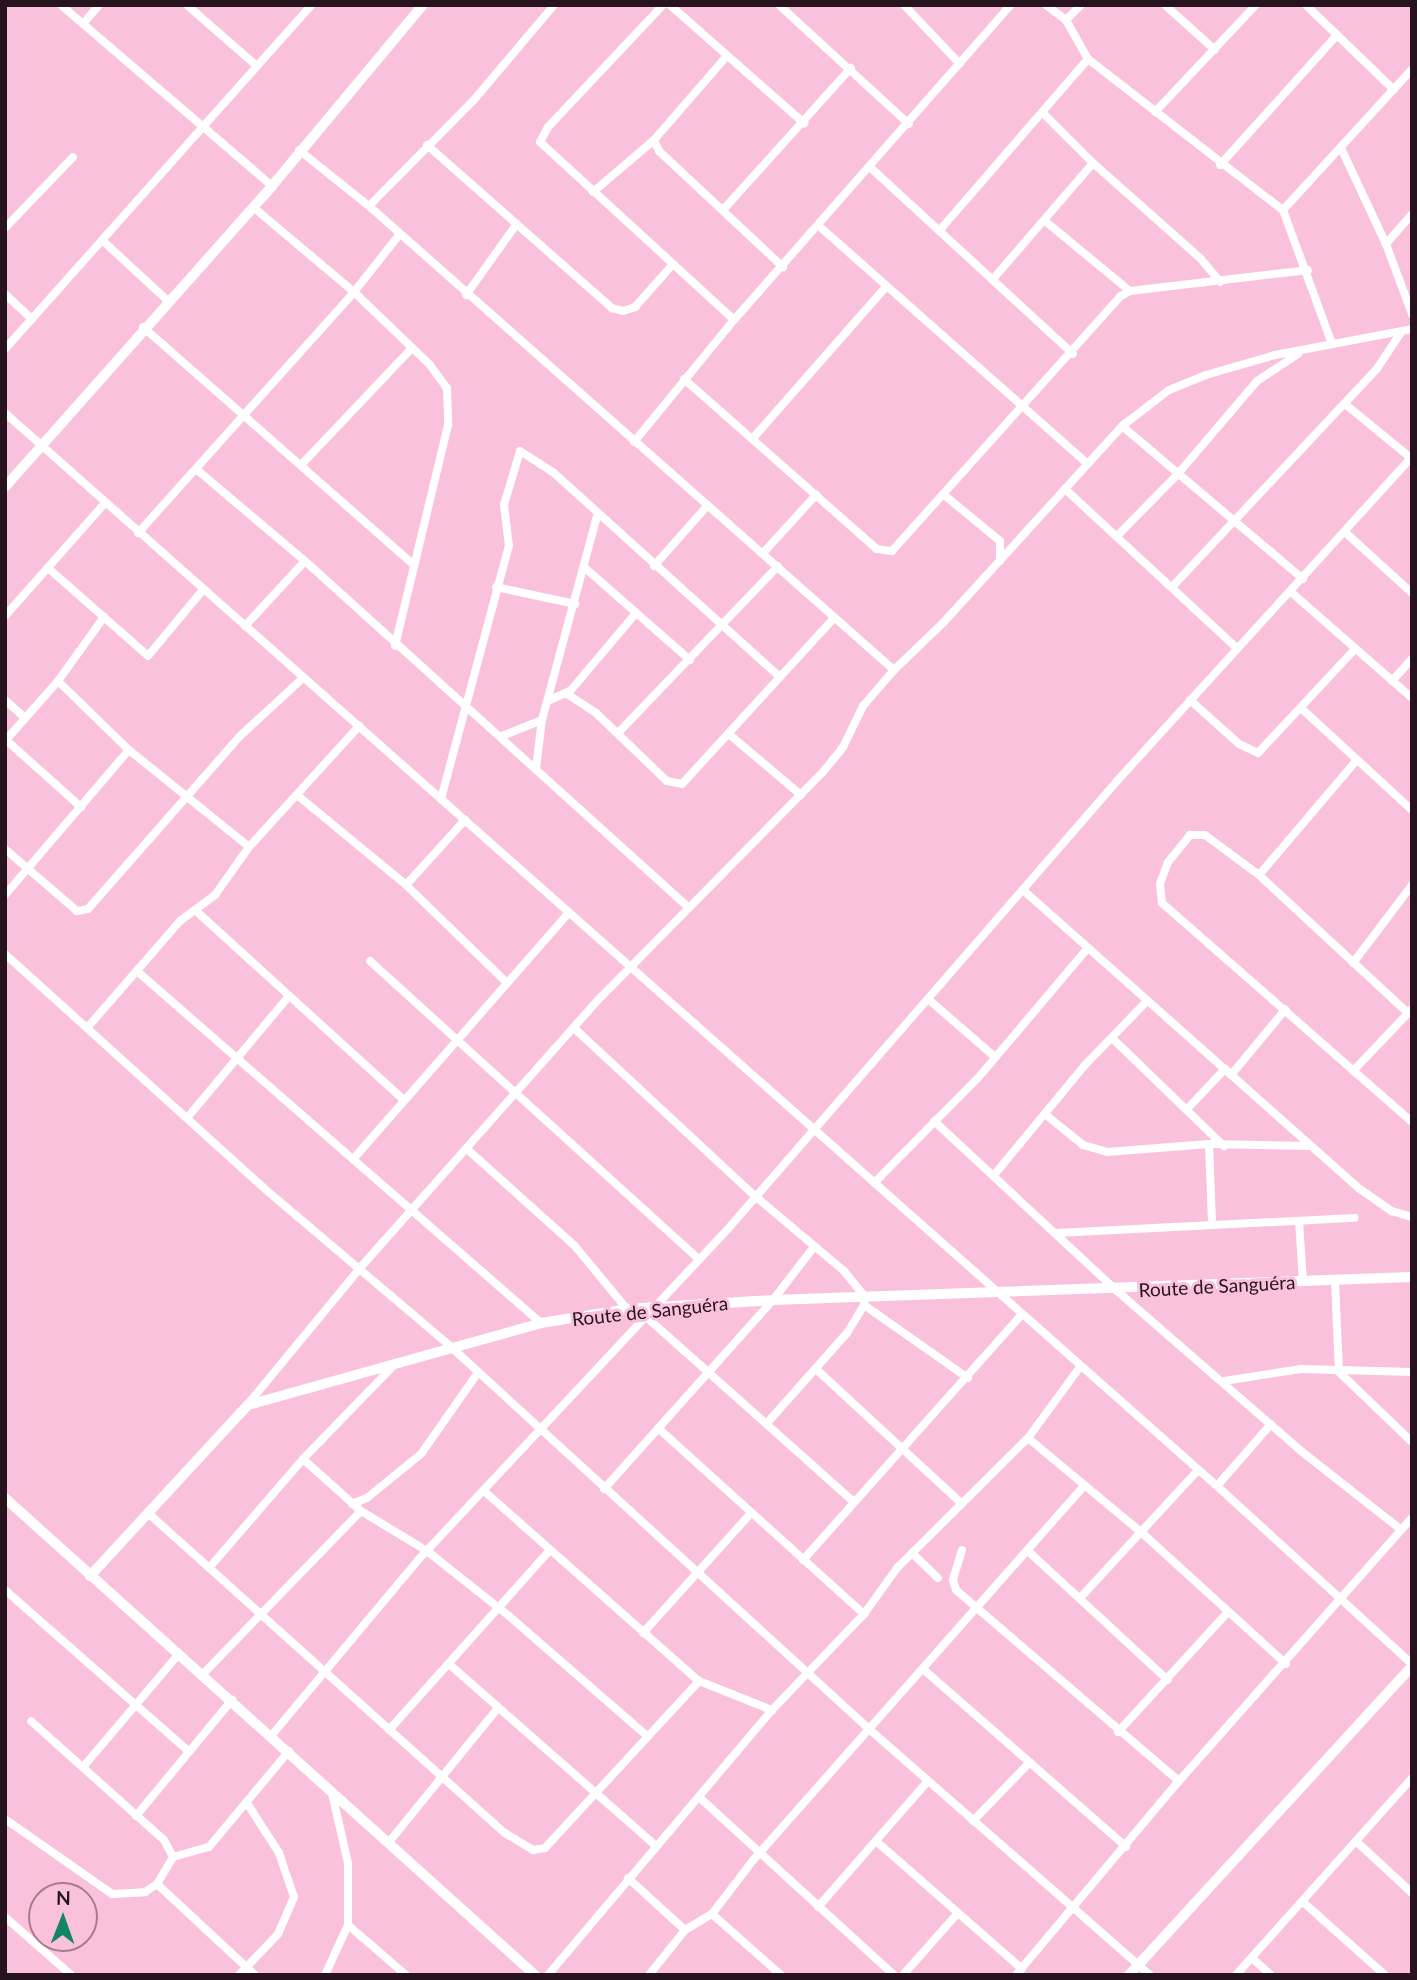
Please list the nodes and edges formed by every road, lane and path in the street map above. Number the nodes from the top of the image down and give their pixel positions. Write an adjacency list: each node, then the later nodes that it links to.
1 (61, 5): 20 (street)
2 (99, 5): 20 (street)
3 (187, 5): 18 (street)
4 (205, 5): 18 (street)
5 (312, 5): 26 (street)
6 (422, 5): 38 (street)
7 (554, 5): 36 (street)
8 (663, 5): 44 (street)
9 (670, 5): 23 (street)
10 (779, 5): 27 (street)
11 (904, 5): 25 (street)
12 (1011, 5): 25 (street)
13 (1046, 5): 19 (street)
14 (1081, 5): 19 (street)
15 (1165, 5): 22 (street)
16 (1256, 5): 22 (street)
17 (1306, 5): 21 (street)
18 (197, 15): 26 (street)
19 (1066, 20): 24 (street)
20 (83, 24): 33 (street)
21 (1337, 35): 29 (street); 41 (street)
22 (1215, 50): 31 (street)
23 (725, 58): 32 (street); 35 (street)
24 (1088, 59): 30 (street); 31 (street)
25 (960, 64): 34 (street)
26 (257, 66): 33 (street)
27 (851, 68): 32 (street); 34 (street)
28 (1412, 69): 29 (street)
29 (1394, 90): 37 (street)
30 (1042, 112): 40 (street); 54 (street)
31 (1155, 112): 41 (street)
32 (804, 123): 47 (street)
33 (203, 124): 43 (street); 56 (street)
34 (909, 124): 42 (street)
35 (654, 140): 44 (street); 47 (street)
36 (427, 145): 46 (street); 51 (street)
37 (1341, 148): 48 (street); 57 (street)
38 (299, 150): 43 (street); 46 (street)
39 (73, 157): 53 (street)
40 (1093, 163): 50 (street); 62 (street)
41 (1220, 164): 48 (street)
42 (872, 169): 52 (street); 54 (street)
43 (272, 186): 45 (street)
44 (593, 192): 58 (street)
45 (253, 206): 65 (street); 68 (street)
46 (369, 206): 55 (street)
47 (723, 210): 59 (street)
48 (1283, 211): 60 (street)
49 (1412, 214): 57 (street)
50 (1045, 221): 61 (street); 64 (street)
51 (516, 225): 58 (street); 67 (street)
52 (819, 226): 59 (street); 63 (street)
53 (5, 228)
54 (939, 231): 61 (street)
55 (399, 235): 65 (street); 67 (street)
56 (103, 241): 68 (street); 70 (street)
57 (1386, 244): 69 (street)
58 (673, 264): 71 (street)
59 (783, 267): 71 (street)
60 (1308, 270): 62 (street); 75 (street)
61 (993, 279): 79 (street)
62 (1220, 282): 64 (street)
63 (886, 287): 84 (street); 88 (street)
64 (1130, 291): 79 (street)
65 (354, 292): 76 (street); 86 (street)
66 (5, 294): 70 (street)
67 (466, 295): 89 (street)
68 (168, 301): 72 (street)
69 (1412, 314)
70 (32, 319): 77 (street)
71 (734, 320): 82 (street)
72 (143, 327): 86 (street); 90 (street)
73 (1412, 329): 74 (street)
74 (1402, 331): 75 (street); 83 (street)
75 (1332, 344): 78 (street)
76 (412, 348): 93 (street); 112 (street)
77 (5, 349)
78 (1304, 351): 80 (street); 81 (street)
79 (1073, 354): 84 (street)
80 (1259, 360): 81 (street); 87 (street)
81 (1264, 375): 95 (street)
82 (684, 379): 88 (street); 89 (street)
83 (1345, 404): 91 (street); 103 (street)
84 (1022, 409): 92 (street); 98 (street)
85 (5, 413): 90 (street)
86 (244, 415): 93 (street); 94 (street)
87 (1122, 426): 92 (street); 95 (street)
88 (754, 437): 99 (street)
89 (634, 442): 101 (street)
90 (40, 446): 96 (street); 100 (street)
91 (1411, 457): 105 (street)
92 (1088, 464): 97 (street)
93 (301, 465): 112 (street)
94 (196, 469): 104 (street); 110 (street)
95 (1177, 475): 103 (street); 107 (street)
96 (5, 487)
97 (1065, 489): 106 (street); 107 (street)
98 (943, 494): 99 (street); 108 (street)
99 (816, 495): 109 (street)
100 (104, 503): 104 (street); 116 (street)
101 (708, 505): 109 (street); 113 (street)
102 (597, 516): 113 (street); 115 (street); 118 (street)
103 (1236, 522): 117 (street); 119 (street)
104 (138, 533): 121 (street)
105 (1346, 533): 117 (street); 120 (street)
106 (1022, 535): 108 (street); 111 (street)
107 (1118, 535): 119 (street)
108 (1000, 541): 111 (street)
109 (763, 553): 114 (street)
110 (305, 561): 128 (street); 130 (street)
111 (1000, 561): 135 (street)
112 (414, 565): 130 (street)
113 (654, 566): 129 (street)
114 (778, 566): 127 (street); 129 (street)
115 (584, 567): 123 (street); 124 (street)
116 (48, 568): 125 (street); 126 (street)
117 (1303, 579): 122 (street)
118 (496, 587): 123 (street); 145 (street)
119 (1171, 587): 131 (street)
120 (1411, 590)
121 (202, 591): 126 (street); 128 (street)
122 (1291, 592): 131 (street); 132 (street)
123 (575, 604): 143 (street)
124 (636, 612): 134 (street); 140 (street)
125 (5, 616)
126 (104, 617): 138 (street)
127 (835, 617): 135 (street); 137 (street)
128 (245, 626): 136 (street)
129 (722, 626): 134 (street); 137 (street)
130 (395, 646): 145 (street)
131 (1237, 648): 144 (street)
132 (1354, 650): 139 (street); 146 (street)
133 (1412, 659): 139 (street)
134 (690, 660): 150 (street)
135 (894, 670): 158 (street)
136 (304, 677): 149 (street); 159 (street)
137 (780, 677): 151 (street)
138 (58, 681): 147 (street); 154 (street)
139 (1392, 681): 141 (street)
140 (567, 694): 143 (street); 150 (street)
141 (1412, 698)
142 (5, 700): 147 (street)
143 (550, 700): 148 (street)
144 (1190, 700): 146 (street); 170 (street)
145 (463, 705): 152 (street); 160 (street)
146 (1302, 709): 155 (street)
147 (25, 718): 153 (street)
148 (542, 720): 152 (street); 156 (street)
149 (359, 726): 157 (street); 160 (street)
150 (618, 733): 151 (street)
151 (730, 735): 158 (street)
152 (502, 736): 156 (street)
153 (6, 741): 161 (street)
154 (129, 750): 159 (street); 161 (street)
155 (1357, 760): 162 (street); 167 (street)
156 (536, 768): 172 (street)
157 (297, 795): 164 (street); 169 (street)
158 (801, 795): 172 (street)
159 (185, 797): 164 (street); 166 (street)
160 (441, 799): 163 (street)
161 (81, 807): 166 (street)
162 (1412, 810)
163 (465, 820): 169 (street); 174 (street)
164 (249, 847): 173 (street)
165 (5, 849): 166 (street)
166 (29, 870): 171 (street)
167 (1259, 875): 178 (street); 185 (street)
168 (1412, 885): 178 (street)
169 (406, 886): 181 (street)
170 (1024, 890): 175 (street); 183 (street)
171 (5, 895)
172 (687, 906): 179 (street)
173 (195, 910): 180 (street); 182 (street)
174 (568, 914): 179 (street); 181 (street)
175 (1088, 948): 184 (street); 191 (street)
176 (5, 954): 187 (street)
177 (370, 961): 190 (street)
178 (1353, 963): 186 (street)
179 (628, 967): 188 (street); 202 (street)
180 (138, 972): 187 (street); 192 (street)
181 (507, 983): 190 (street)
182 (289, 996): 192 (street); 196 (street)
183 (928, 999): 191 (street); 202 (street)
184 (1147, 1000): 189 (street); 194 (street)
185 (1285, 1010): 193 (street); 194 (street)
186 (1410, 1011): 193 (street)
187 (87, 1028): 199 (street)
188 (574, 1028): 195 (street); 210 (street)
189 (1112, 1038): 197 (street); 198 (street)
190 (458, 1039): 195 (street); 196 (street)
191 (995, 1057): 200 (street)
192 (240, 1058): 199 (street); 207 (street)
193 (1353, 1071): 201 (street)
194 (1228, 1072): 197 (street); 205 (street)
195 (517, 1092): 206 (street); 218 (street)
196 (404, 1100): 207 (street)
197 (1188, 1108): 204 (street)
198 (1046, 1115): 203 (street); 208 (street)
199 (187, 1118): 219 (street)
200 (934, 1121): 208 (street); 209 (street)
201 (1412, 1122)
202 (815, 1130): 209 (street); 210 (street)
203 (1209, 1144): 204 (street); 215 (street)
204 (1224, 1146): 205 (street)
205 (1311, 1146): 212 (street)
206 (467, 1149): 211 (street); 227 (street)
207 (355, 1157): 211 (street)
208 (994, 1175): 216 (street)
209 (874, 1183): 224 (street)
210 (755, 1196): 217 (street); 218 (street)
211 (414, 1210): 219 (street); 230 (street)
212 (1412, 1217)
213 (1355, 1218): 214 (street)
214 (1299, 1221): 215 (street); 222 (street)
215 (1212, 1223): 216 (street)
216 (1056, 1233): 223 (street)
217 (814, 1247): 225 (street); 226 (street)
218 (697, 1258): 228 (street)
219 (360, 1268): 231 (street); 241 (street)
220 (1412, 1278): 221 (street, Route de Sanguéra)
221 (1335, 1281): 222 (street, Route de Sanguéra); 236 (street)
222 (1303, 1282): 223 (street, Route de Sanguéra)
223 (1117, 1291): 224 (street, Route de Sanguéra); 240 (street)
224 (998, 1295): 226 (street, Route de Sanguéra); 229 (street)
225 (773, 1300): 226 (street, Route de Sanguéra); 228 (street, Route de Sanguéra); 235 (street)
226 (864, 1301): 234 (street); 239 (street)
227 (627, 1309): 228 (street, Route de Sanguéra); 230 (street, Route de Sanguéra)
228 (647, 1312): 235 (street); 245 (street)
229 (1021, 1315): 233 (street); 239 (street)
230 (541, 1324): 231 (street, Route de Sanguéra)
231 (451, 1347): 232 (street, Route de Sanguéra); 238 (street)
232 (394, 1365): 241 (street, Route de Sanguéra); 249 (street)
233 (1080, 1367): 246 (street); 250 (street)
234 (817, 1370): 242 (street); 248 (street)
235 (709, 1371): 242 (street); 244 (street)
236 (1339, 1372): 237 (street); 240 (street); 247 (street)
237 (1412, 1372)
238 (477, 1374): 245 (street); 258 (street)
239 (968, 1378): 248 (street)
240 (1224, 1381): 243 (street)
241 (248, 1405): 260 (street)
242 (767, 1423): 256 (street)
243 (1271, 1424): 251 (street); 263 (street)
244 (658, 1428): 253 (street); 261 (street)
245 (539, 1430): 253 (street); 254 (street)
246 (1028, 1438): 252 (street); 257 (street)
247 (1412, 1442)
248 (902, 1445): 256 (street); 257 (street)
249 (303, 1459): 258 (street); 271 (street)
250 (1198, 1470): 251 (street); 264 (street)
251 (1217, 1486): 277 (street)
252 (1083, 1487): 264 (street); 268 (street)
253 (604, 1489): 272 (street)
254 (484, 1491): 265 (street); 267 (street)
255 (5, 1498): 273 (street)
256 (854, 1502): 270 (street)
257 (960, 1502): 269 (street)
258 (352, 1504): 259 (street)
259 (361, 1511): 267 (street); 282 (street)
260 (148, 1513): 271 (street); 273 (street)
261 (751, 1513): 270 (street); 272 (street)
262 (1412, 1518): 263 (street)
263 (1400, 1529): 277 (street)
264 (1141, 1532): 276 (street); 280 (street)
265 (550, 1550): 278 (street); 283 (street)
266 (962, 1550): 279 (street)
267 (428, 1551): 278 (street); 289 (street)
268 (1028, 1551): 276 (street); 279 (street)
269 (912, 1553): 274 (street); 281 (street)
270 (803, 1560): 281 (street)
271 (209, 1568): 282 (street)
272 (697, 1572): 283 (street); 290 (street)
273 (90, 1576): 284 (street)
274 (938, 1578)
275 (5, 1590): 295 (street)
276 (1080, 1598): 292 (street)
277 (1342, 1598): 286 (street); 287 (street)
278 (499, 1608): 285 (street); 303 (street)
279 (976, 1609): 288 (street); 301 (street)
280 (1228, 1612): 286 (street); 292 (street)
281 (864, 1614): 290 (street)
282 (260, 1615): 289 (street); 291 (street)
283 (643, 1633): 293 (street)
284 (178, 1655): 291 (street); 295 (street)
285 (449, 1664): 296 (street); 300 (street)
286 (1286, 1664): 310 (street)
287 (1412, 1665): 338 (street)
288 (923, 1669): 299 (street); 306 (street)
289 (325, 1673): 300 (street); 302 (street)
290 (811, 1673): 297 (street); 299 (street)
291 (202, 1675): 294 (street)
292 (1168, 1680): 301 (street)
293 (699, 1681): 297 (street); 303 (street)
294 (232, 1700): 302 (street); 304 (street)
295 (135, 1703): 304 (street); 307 (street)
296 (498, 1708): 308 (street); 313 (street)
297 (772, 1710): 314 (street)
298 (31, 1721): 307 (street)
299 (869, 1729): 309 (street); 324 (street)
300 (389, 1730): 308 (street)
301 (1118, 1732): 310 (street)
302 (271, 1736): 305 (street)
303 (647, 1736): 313 (street)
304 (188, 1751): 316 (street)
305 (289, 1751): 312 (street); 315 (street)
306 (1030, 1762): 317 (street); 323 (street)
307 (83, 1767): 316 (street)
308 (440, 1775): 313 (street); 320 (street)
309 (928, 1781): 317 (street); 319 (street)
310 (1179, 1781): 323 (street)
311 (1410, 1784): 321 (street)
312 (332, 1793): 320 (street); 335 (street)
313 (597, 1795): 322 (street)
314 (699, 1797): 322 (street); 324 (street)
315 (247, 1802): 325 (street); 339 (street)
316 (136, 1816): 325 (street)
317 (973, 1821): 331 (street)
318 (6, 1822): 327 (street)
319 (876, 1841): 330 (street); 333 (street)
320 (389, 1842): 346 (street)
321 (1357, 1842): 328 (street); 329 (street)
322 (656, 1846): 326 (street)
323 (1126, 1847): 331 (street)
324 (759, 1853): 330 (street); 332 (street)
325 (173, 1857): 327 (street)
326 (628, 1878): 336 (street); 347 (street)
327 (157, 1884): 339 (street)
328 (1412, 1893)
329 (1303, 1902): 337 (street); 357 (street)
330 (818, 1907): 350 (street)
331 (1074, 1910): 338 (street); 340 (street)
332 (712, 1913): 336 (street); 349 (street)
333 (957, 1914): 340 (street); 351 (street)
334 (5, 1917): 341 (street)
335 (348, 1925): 344 (street); 345 (street)
336 (685, 1930): 348 (street)
337 (1252, 1958): 355 (street); 356 (street)
338 (1137, 1964): 352 (street); 353 (street); 354 (street)
339 (245, 1966): 342 (street); 343 (street)
340 (1019, 1972)
341 (71, 1975)
342 (239, 1975)
343 (255, 1975)
344 (325, 1975)
345 (406, 1975)
346 (535, 1975)
347 (548, 1975)
348 (650, 1975)
349 (781, 1975)
350 (894, 1975)
351 (903, 1975)
352 (1123, 1975)
353 (1129, 1975)
354 (1150, 1975)
355 (1236, 1975)
356 (1271, 1975)
357 (1385, 1975)

